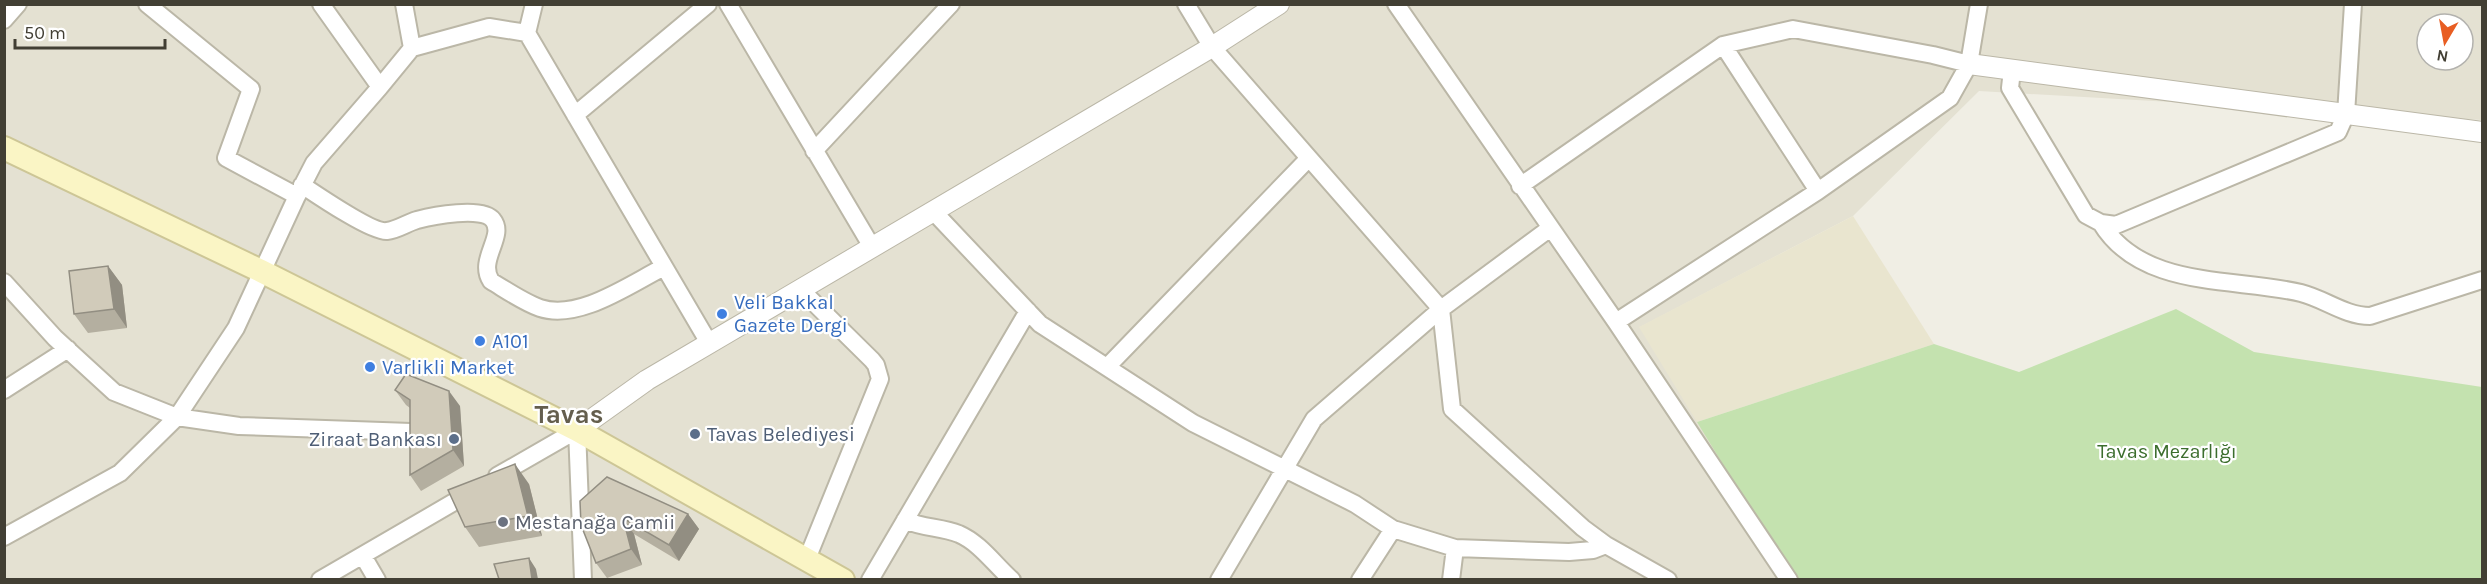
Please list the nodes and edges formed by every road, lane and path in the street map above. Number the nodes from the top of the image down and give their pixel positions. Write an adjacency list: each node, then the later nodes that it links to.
1 (18, 4): 14 (street)
2 (147, 4): 29 (street)
3 (321, 4): 21 (street)
4 (404, 4): 18 (street)
5 (534, 4): 15 (street)
6 (708, 4): 23 (street)
7 (728, 4): 26 (street)
8 (951, 4): 26 (street)
9 (1186, 4): 17 (street)
10 (1279, 4): 17 (street)
11 (1396, 4): 28 (street)
12 (1979, 4): 19 (street)
13 (2353, 4): 22 (street)
14 (4, 20)
15 (527, 33): 18 (street); 23 (street)
16 (1723, 45): 19 (street); 28 (street); 30 (street)
17 (1212, 46): 27 (street); 31 (street)
18 (412, 48): 21 (street)
19 (1969, 64): 20 (street); 30 (street)
20 (2012, 70): 22 (street); 32 (street)
21 (380, 87): 29 (street)
22 (2346, 114): 24 (street); 32 (street)
23 (575, 115): 35 (street)
24 (2482, 132)
25 (4, 148): 36 (main road)
26 (814, 151): 34 (street)
27 (1309, 158): 40 (street); 45 (street)
28 (1520, 186): 33 (street)
29 (299, 191): 35 (street); 36 (street)
30 (1818, 191): 42 (street)
31 (933, 211): 34 (street); 41 (street)
32 (2101, 223): 37 (street)
33 (1549, 229): 40 (street); 42 (street)
34 (872, 248): 39 (street)
35 (664, 267): 43 (street)
36 (261, 271): 47 (street); 48 (main road)
37 (2482, 280)
38 (4, 282): 44 (street)
39 (800, 290): 43 (street); 57 (street)
40 (1441, 309): 50 (street); 54 (street)
41 (1028, 311): 45 (street); 51 (street)
42 (1616, 322): 68 (street)
43 (709, 343): 48 (street)
44 (68, 350): 46 (street); 47 (street)
45 (1107, 367): 50 (street)
46 (4, 390)
47 (177, 417): 49 (street); 53 (street)
48 (577, 430): 56 (street); 57 (main road); 60 (street)
49 (411, 432)
50 (1284, 469): 52 (street); 64 (street)
51 (905, 520): 62 (street); 63 (street)
52 (1393, 529): 55 (street); 65 (street)
53 (4, 537)
54 (1606, 545): 55 (street); 67 (street)
55 (1455, 548): 66 (street)
56 (363, 556): 58 (street); 59 (street)
57 (807, 559): 61 (main road)
58 (320, 579)
59 (377, 579)
60 (584, 579)
61 (843, 579)
62 (870, 579)
63 (1012, 579)
64 (1219, 579)
65 (1360, 579)
66 (1451, 579)
67 (1668, 579)
68 (1789, 579)

